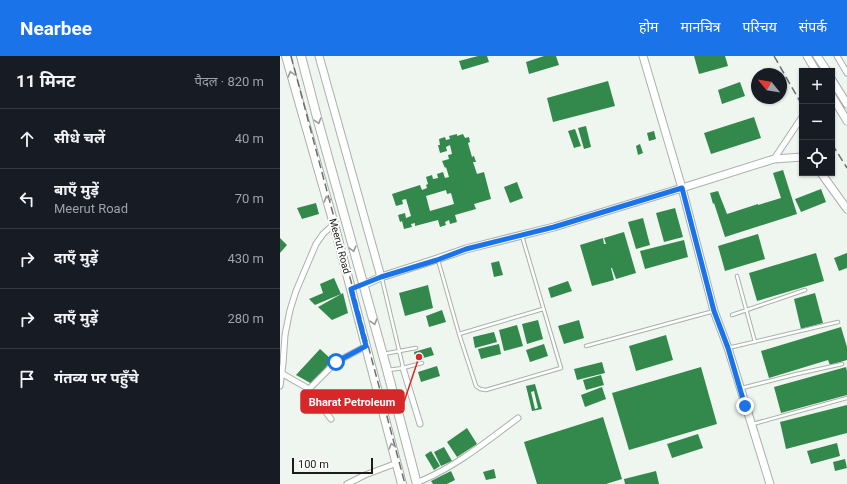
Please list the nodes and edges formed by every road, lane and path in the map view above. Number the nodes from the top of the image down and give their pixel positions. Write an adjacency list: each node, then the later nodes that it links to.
1 (286, 56): 21 (main road, Meerut Road, one-way to 1)
2 (301, 56): 26 (main road, Meerut Road, one-way to 26)
3 (319, 56): 25 (street)
4 (643, 56): 19 (street)
5 (807, 56): 8 (street)
6 (817, 56): 9 (street)
7 (837, 56): 10 (street)
8 (814, 68)
9 (825, 68)
10 (847, 74)
11 (835, 85): 13 (street)
12 (835, 101): 14 (street)
13 (847, 104)
14 (847, 121)
15 (799, 122): 17 (street)
16 (799, 157): 17 (street)
17 (774, 159): 19 (street)
18 (823, 176): 20 (street)
19 (682, 188): 22 (street); 31 (street)
20 (847, 209)
21 (334, 224): 27 (main road, Meerut Road); 36 (street)
22 (521, 234): 23 (street); 29 (lane)
23 (437, 260): 25 (street); 35 (lane)
24 (736, 276): 30 (lane)
25 (381, 277): 26 (street); 42 (lane)
26 (363, 285): 27 (main road); 43 (main road, Meerut Road, one-way to 43)
27 (351, 289): 38 (main road, Meerut Road)
28 (805, 290): 30 (lane)
29 (543, 309): 35 (lane); 35 (lane)
30 (746, 309): 32 (lane); 37 (lane)
31 (714, 311): 39 (lane); 41 (street)
32 (732, 314)
33 (838, 322): 37 (lane)
34 (280, 330): 36 (street)
35 (459, 334)
36 (285, 335): 48 (street)
37 (755, 342): 41 (lane)
38 (366, 346): 50 (street); 57 (main road, Meerut Road, one-way to 38)
39 (586, 346)
40 (416, 348): 42 (lane)
41 (728, 348): 51 (street)
42 (400, 352): 43 (lane); 46 (lane)
43 (383, 354): 47 (main road, Meerut Road)
44 (422, 363): 46 (lane)
45 (842, 364): 51 (lane)
46 (403, 368): 47 (lane); 55 (street)
47 (387, 370): 60 (main road, Meerut Road)
48 (281, 373): 49 (street); 50 (street)
49 (280, 386)
50 (309, 389): 54 (street)
51 (740, 389): 56 (street)
52 (847, 398): 56 (lane)
53 (518, 418): 60 (street)
54 (331, 419)
55 (420, 424)
56 (751, 424): 61 (street)
57 (397, 463): 58 (street); 59 (main road, Meerut Road)
58 (347, 484)
59 (402, 484)
60 (416, 484)
61 (770, 484)

